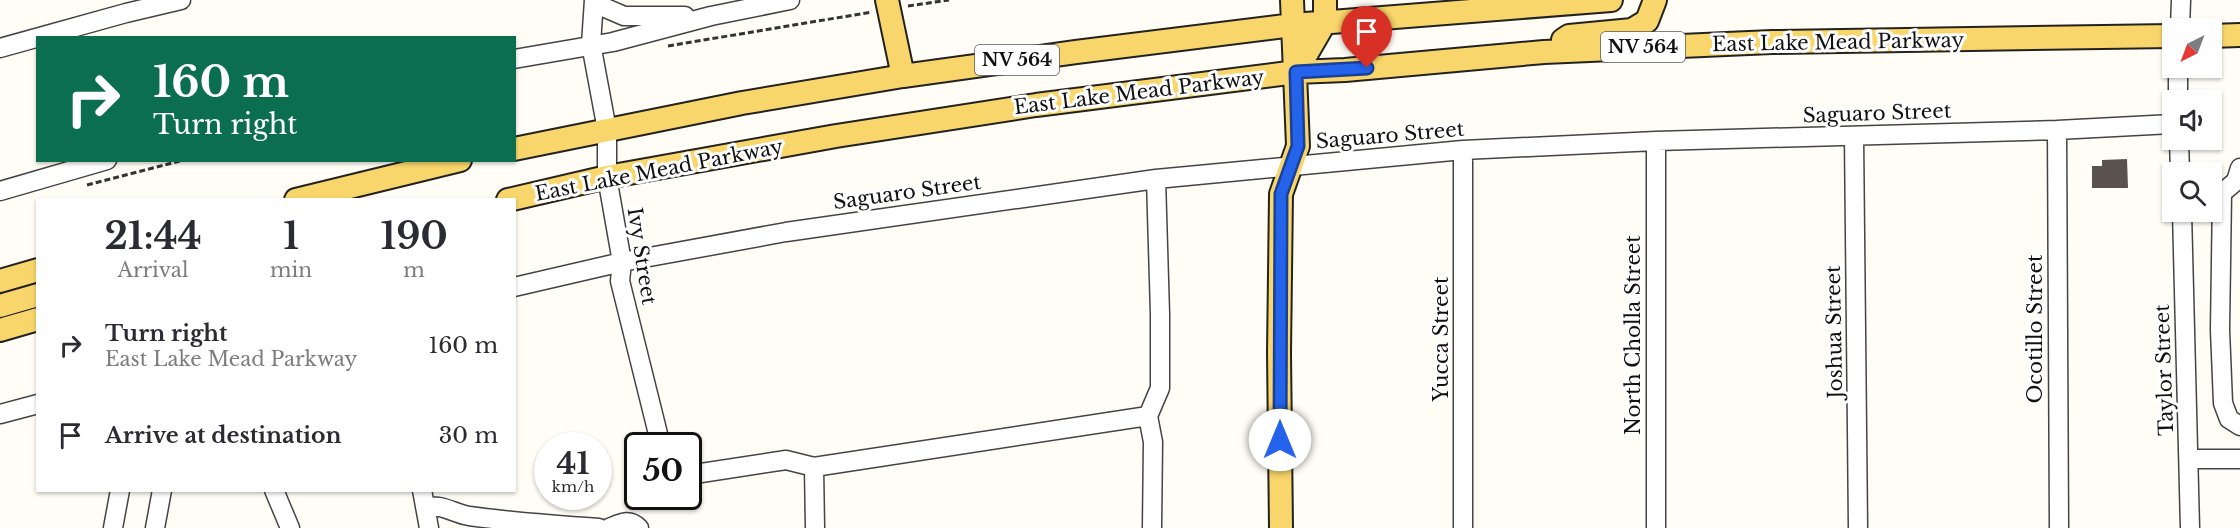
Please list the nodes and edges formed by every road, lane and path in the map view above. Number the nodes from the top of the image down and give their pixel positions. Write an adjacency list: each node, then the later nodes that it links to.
1 (181, 0): 9 (street)
2 (790, 0): 13 (street)
3 (949, 0): 11 (path)
4 (1292, 0): 15 (main road)
5 (1611, 0): 12 (main road, NV 564)
6 (1655, 0): 22 (main road)
7 (2181, 0): 14 (street)
8 (594, 1): 13 (street); 19 (street, Ivy Street)
9 (124, 6): 21 (street)
10 (880, 6): 20 (path); 25 (main road)
11 (911, 6)
12 (1325, 11): 15 (main road, NV 564); 24 (main road)
13 (711, 16): 19 (street)
14 (2180, 18)
15 (1293, 25): 24 (main road); 25 (main road, NV 564)
16 (2240, 35): 18 (main road)
17 (2162, 36): 22 (main road, East Lake Mead Parkway / NV 564)
18 (2222, 36)
19 (591, 44): 23 (street); 27 (street, Ivy Street)
20 (663, 47)
21 (0, 48)
22 (1544, 52): 24 (main road, East Lake Mead Parkway / NV 564)
23 (516, 59)
24 (1296, 72): 36 (main road); 38 (main road, East Lake Mead Parkway / NV 564)
25 (903, 76): 27 (main road, NV 564)
26 (2162, 125): 28 (street, Saguaro Street)
27 (607, 130): 31 (main road, NV 564); 38 (street, Ivy Street)
28 (2057, 130): 29 (street, Saguaro Street); 81 (street, Ocotillo Street)
29 (1854, 136): 30 (street, Saguaro Street); 80 (street, Joshua Street)
30 (1656, 141): 32 (street, Saguaro Street); 79 (street, North Cholla Street)
31 (516, 149)
32 (1463, 150): 36 (street, Saguaro Street); 78 (street, Yucca Street)
33 (100, 162): 42 (street)
34 (176, 162): 40 (path)
35 (452, 162): 43 (main road)
36 (1291, 166): 39 (street, Saguaro Street); 77 (main road)
37 (2240, 168): 41 (street)
38 (607, 177): 44 (main road, East Lake Mead Parkway / NV 564); 47 (street, Ivy Street)
39 (1156, 179): 47 (street, Saguaro Street); 57 (street)
40 (80, 187)
41 (2222, 190)
42 (0, 191)
43 (302, 198)
44 (516, 198)
45 (2182, 222): 60 (street, Taylor Street)
46 (2218, 222): 58 (street)
47 (622, 262): 50 (street, Saguaro Street); 59 (street, Ivy Street)
48 (36, 271): 49 (main road)
49 (0, 281)
50 (516, 287)
51 (36, 296): 52 (main road)
52 (0, 306)
53 (36, 321): 54 (main road)
54 (0, 330)
55 (36, 405): 56 (street)
56 (0, 414)
57 (1148, 416): 62 (street); 76 (street)
58 (2240, 426)
59 (658, 432)
60 (2190, 459): 61 (street); 82 (street, Taylor Street)
61 (2240, 459)
62 (814, 467): 63 (street); 75 (street)
63 (702, 473)
64 (120, 492): 68 (street)
65 (162, 492): 69 (street)
66 (275, 492): 70 (street)
67 (423, 499): 71 (street); 72 (street)
68 (113, 528)
69 (155, 528)
70 (290, 528)
71 (429, 528)
72 (599, 528)
73 (609, 528): 74 (street)
74 (639, 528)
75 (815, 528)
76 (1152, 528)
77 (1281, 528)
78 (1463, 528)
79 (1656, 528)
80 (1858, 528)
81 (2059, 528)
82 (2190, 528)

